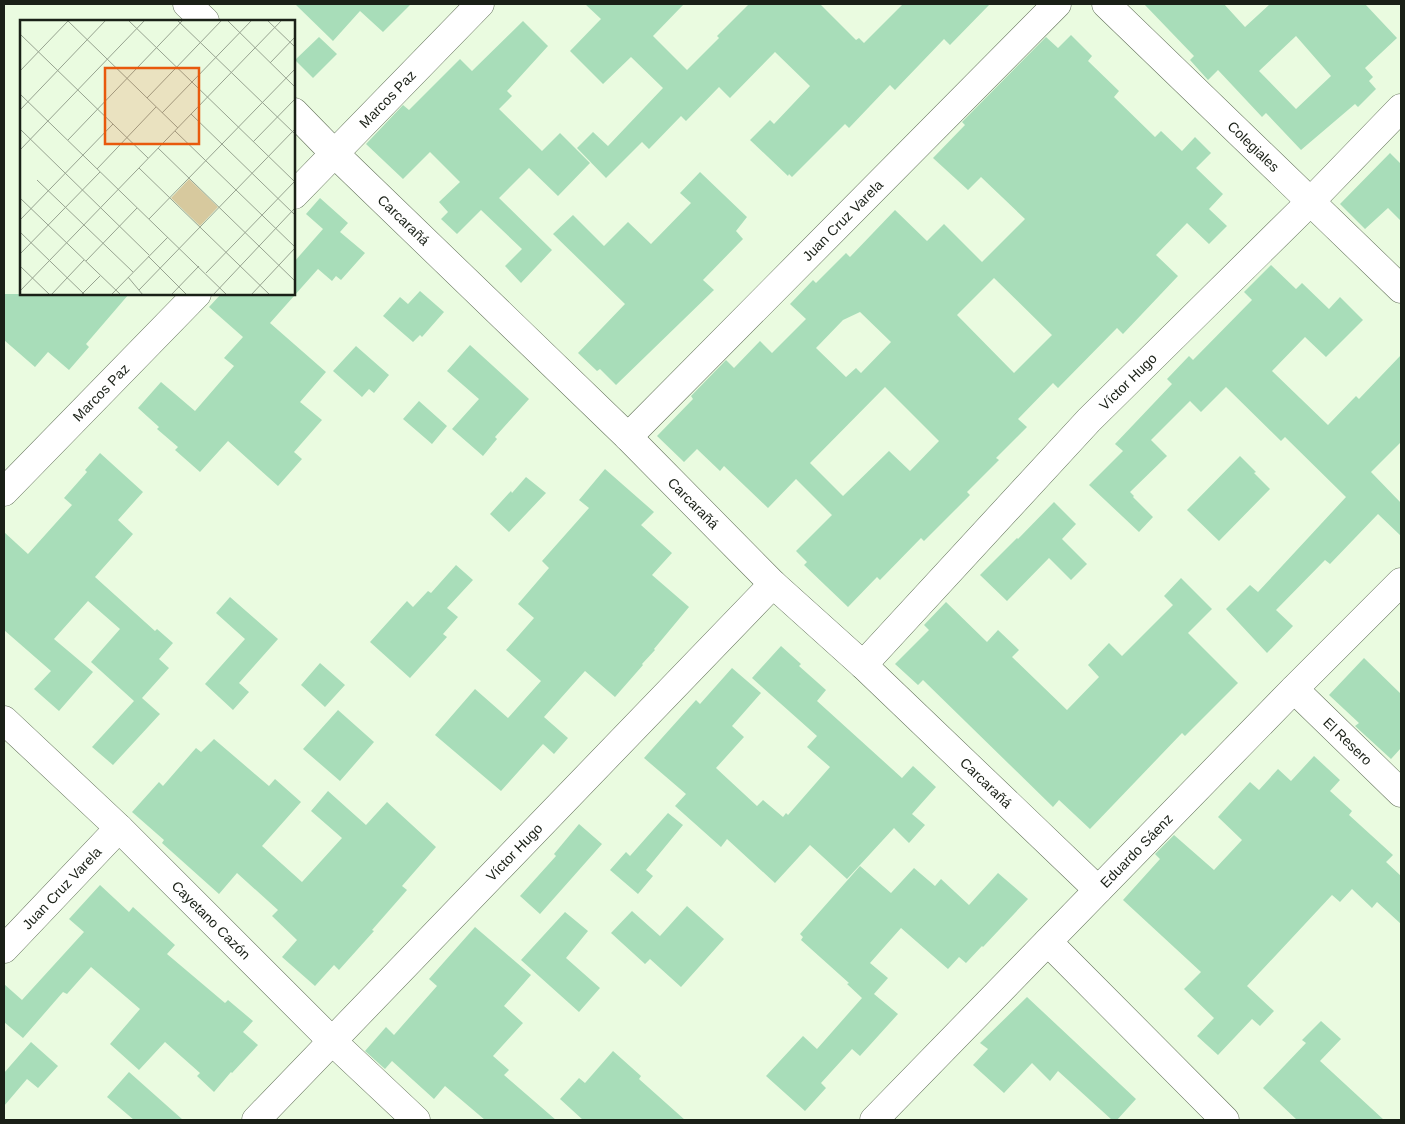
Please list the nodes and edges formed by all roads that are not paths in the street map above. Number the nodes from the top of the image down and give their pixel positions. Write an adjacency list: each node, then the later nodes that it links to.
1 (187, 4): 5 (street)
2 (480, 4): 8 (street, Marcos Paz)
3 (1057, 4): 13 (street, Juan Cruz Varela)
4 (1106, 4): 10 (street, Colegiales)
5 (204, 20)
6 (1401, 108): 10 (street, Víctor Hugo)
7 (295, 113): 8 (street, Carcarañá)
8 (334, 153): 9 (street, Marcos Paz); 13 (street, Carcarañá)
9 (295, 194)
10 (1310, 202): 11 (street, Colegiales); 17 (street, Víctor Hugo)
11 (1401, 289)
12 (196, 295): 14 (street, Marcos Paz)
13 (628, 437): 16 (street, Carcarañá)
14 (4, 492)
15 (1401, 582): 18 (street, Eduardo Sáenz)
16 (773, 584): 17 (street, Carcarañá); 25 (street, Víctor Hugo)
17 (863, 665): 22 (street, Carcarañá)
18 (1294, 689): 20 (street, El Resero); 22 (street, Eduardo Sáenz)
19 (4, 720): 21 (street, Cayetano Cazón)
20 (1401, 793)
21 (119, 828): 24 (street, Juan Cruz Varela); 25 (street, Cayetano Cazón)
22 (1098, 890): 23 (street, Eduardo Sáenz)
23 (1048, 942): 28 (street, Eduardo Sáenz); 29 (street)
24 (4, 949)
25 (332, 1041): 26 (street, Víctor Hugo); 27 (street, Cayetano Cazón)
26 (256, 1120)
27 (416, 1120)
28 (874, 1120)
29 (1226, 1120)

